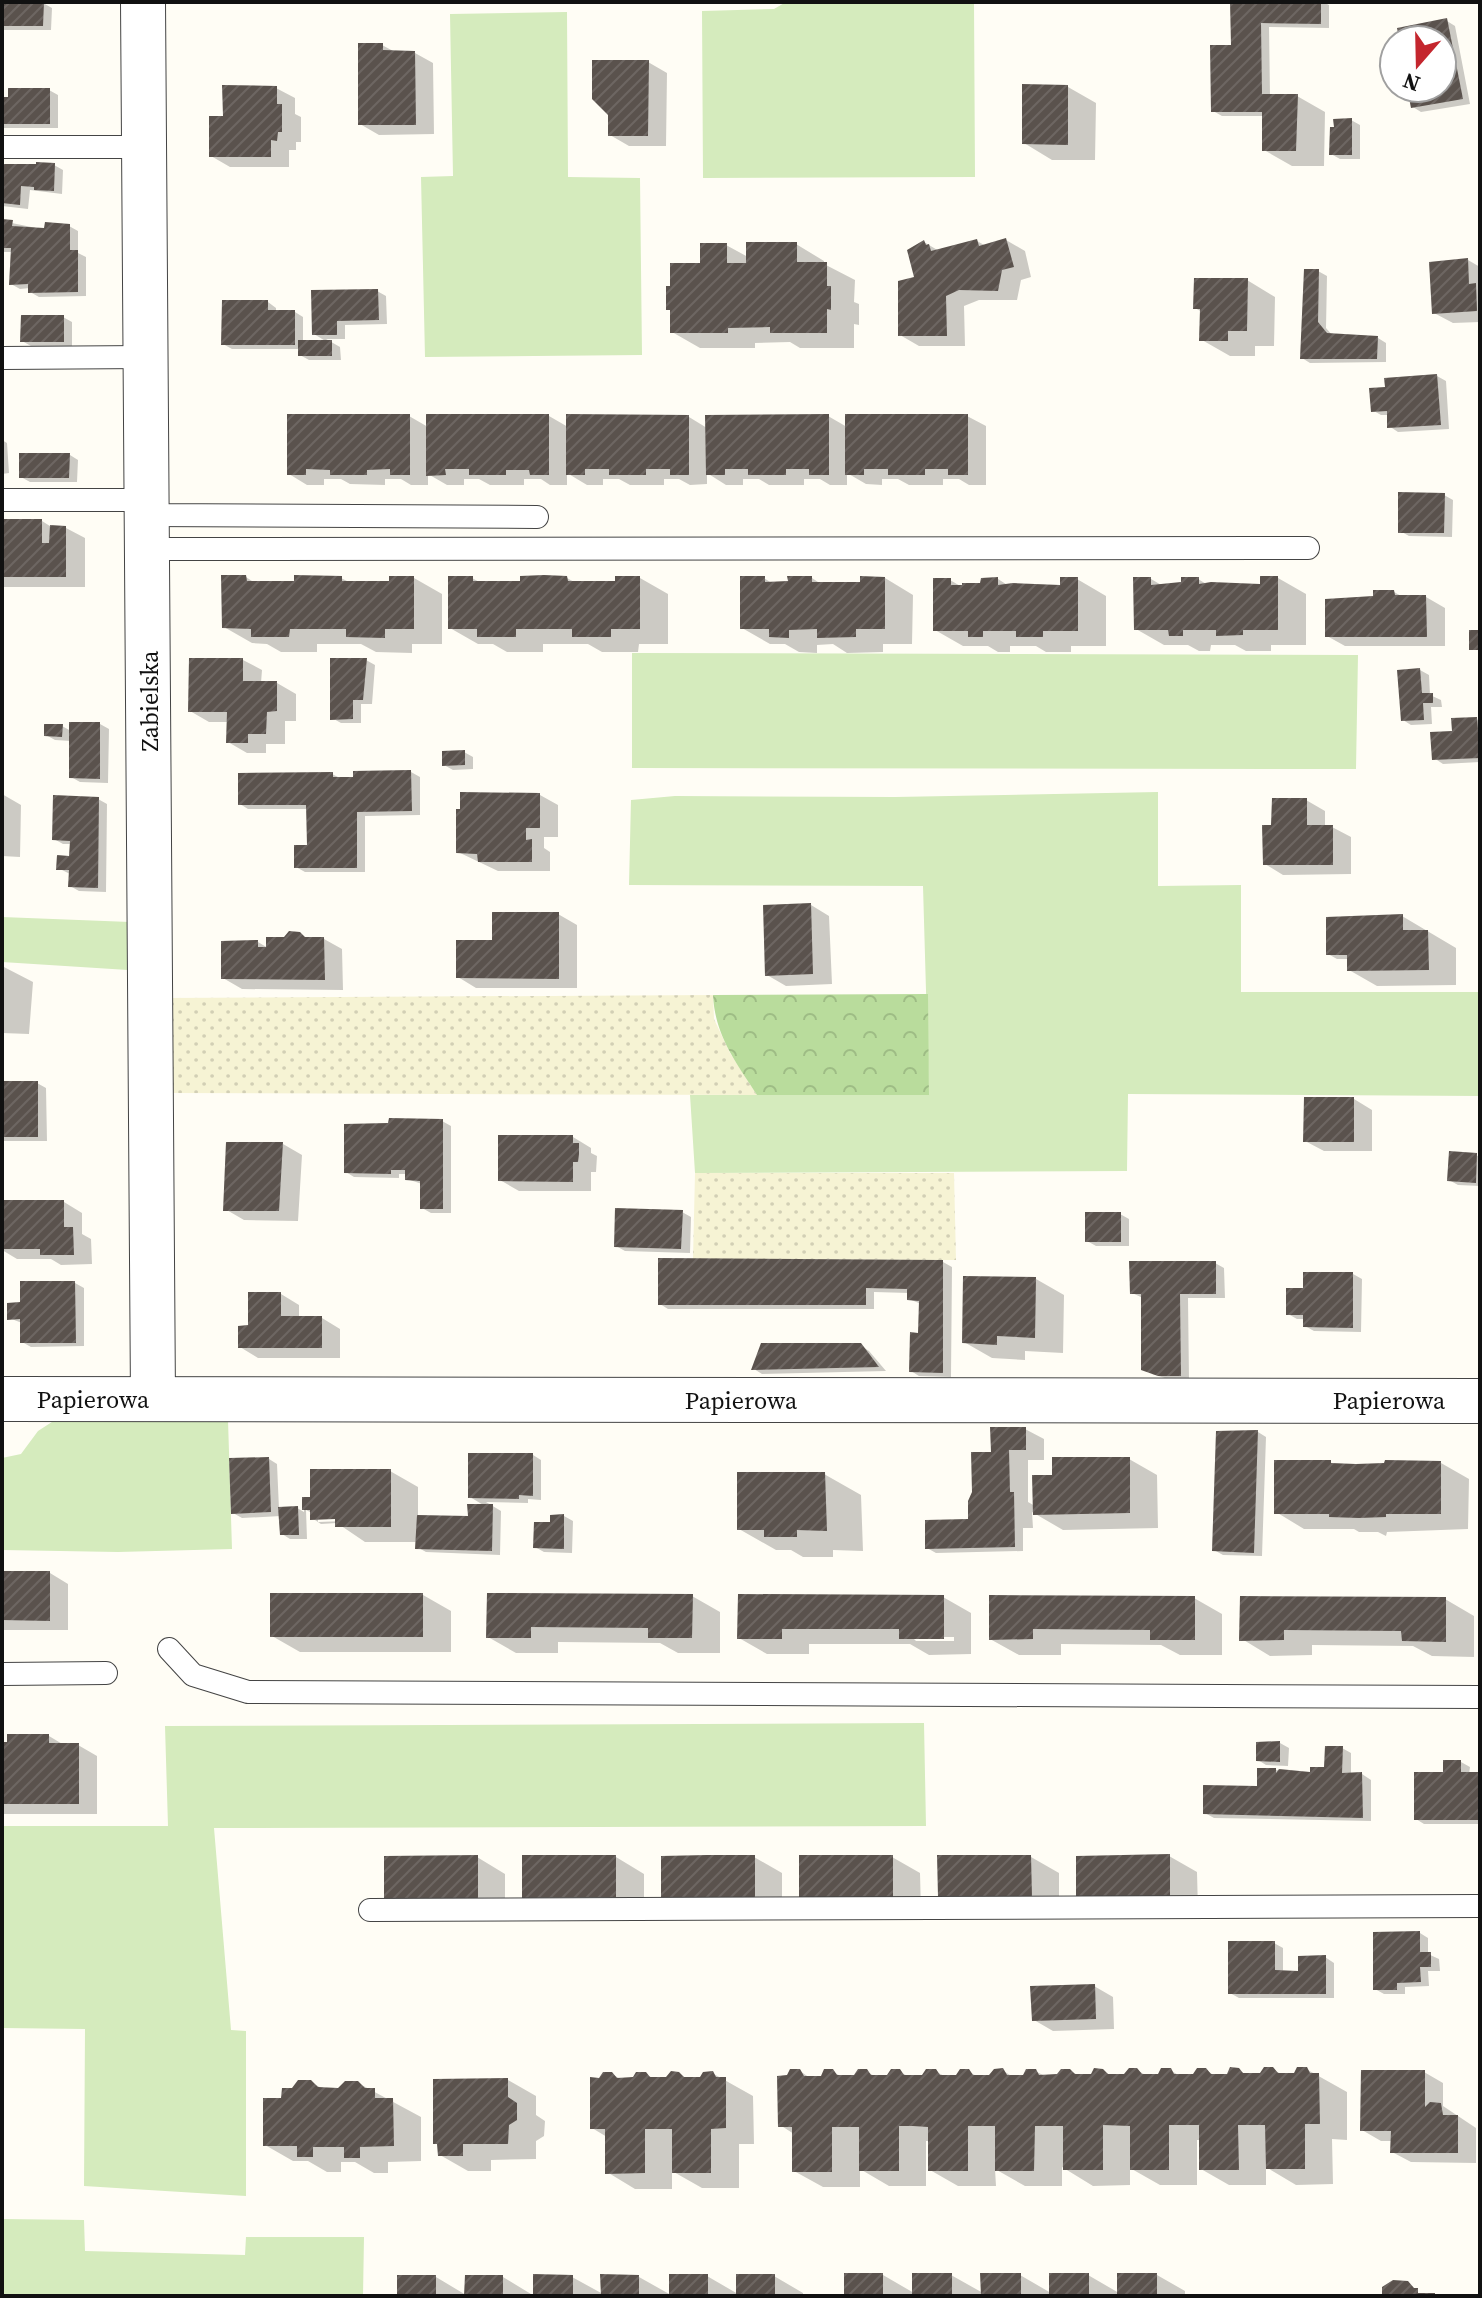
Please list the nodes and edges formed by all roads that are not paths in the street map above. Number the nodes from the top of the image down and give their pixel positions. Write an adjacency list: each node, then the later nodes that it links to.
1 (143, 2): 3 (street, Zabielska)
2 (2, 147): 3 (lane)
3 (144, 147): 4 (street, Zabielska)
4 (146, 357): 5 (lane); 8 (street, Zabielska)
5 (2, 358)
6 (2, 500): 8 (lane)
7 (537, 517): 8 (lane)
8 (147, 522): 9 (lane); 11 (street, Zabielska)
9 (1308, 548)
10 (2, 1399): 11 (street, Papierowa)
11 (153, 1399): 12 (street, Papierowa)
12 (1480, 1401)
13 (169, 1649): 16 (lane)
14 (106, 1673): 15 (lane)
15 (2, 1674)
16 (1480, 1697)
17 (1480, 1906): 18 (lane)
18 (370, 1910)

